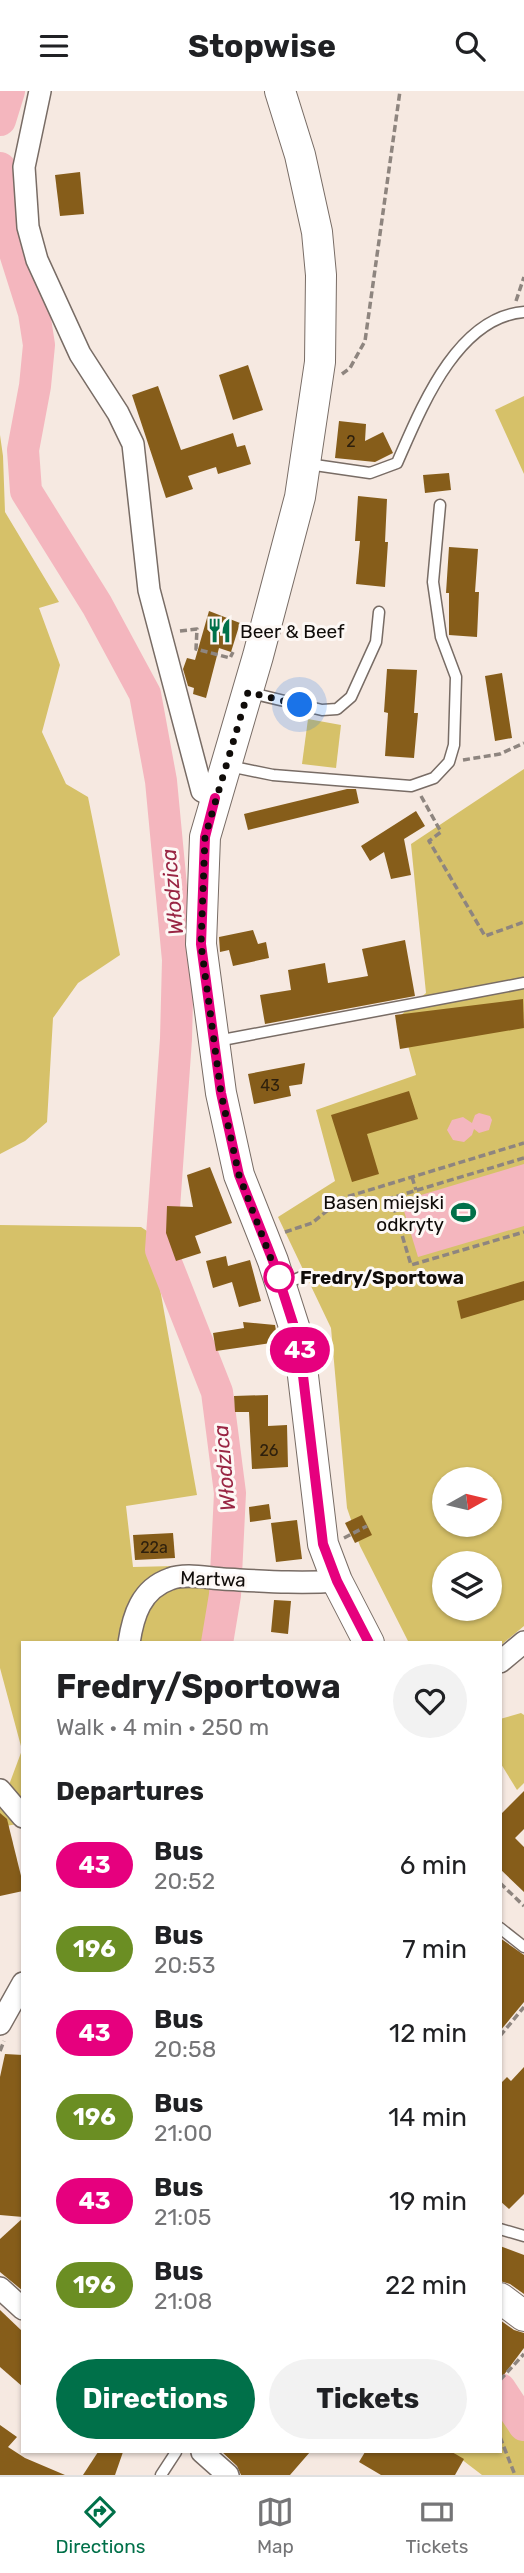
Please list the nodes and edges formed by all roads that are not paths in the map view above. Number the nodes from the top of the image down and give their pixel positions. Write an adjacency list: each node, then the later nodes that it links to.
1 (40, 91): 9 (street)
2 (280, 91): 4 (street)
3 (524, 312): 4 (lane)
4 (305, 464): 7 (street)
5 (440, 505): 8 (lane)
6 (379, 612): 7 (lane)
7 (248, 692): 8 (street)
8 (226, 766): 9 (street)
9 (215, 798): 11 (street)
10 (524, 983): 11 (lane)
11 (214, 1041): 12 (street)
12 (337, 1581): 13 (street, Martwa); 14 (street)
13 (129, 1641)
14 (368, 1641)
15 (524, 1642): 16 (street)
16 (502, 1660)
17 (0, 1790): 18 (street)
18 (21, 1815)
19 (502, 1930): 20 (lane)
20 (524, 1947)
21 (21, 1987): 22 (street)
22 (0, 2024)
23 (502, 2230): 24 (lane)
24 (524, 2236)
25 (0, 2288): 27 (street)
26 (502, 2300): 28 (street)
27 (21, 2307)
28 (524, 2316)
29 (175, 2453): 31 (lane)
30 (203, 2453): 32 (street)
31 (161, 2475)
32 (228, 2475)

